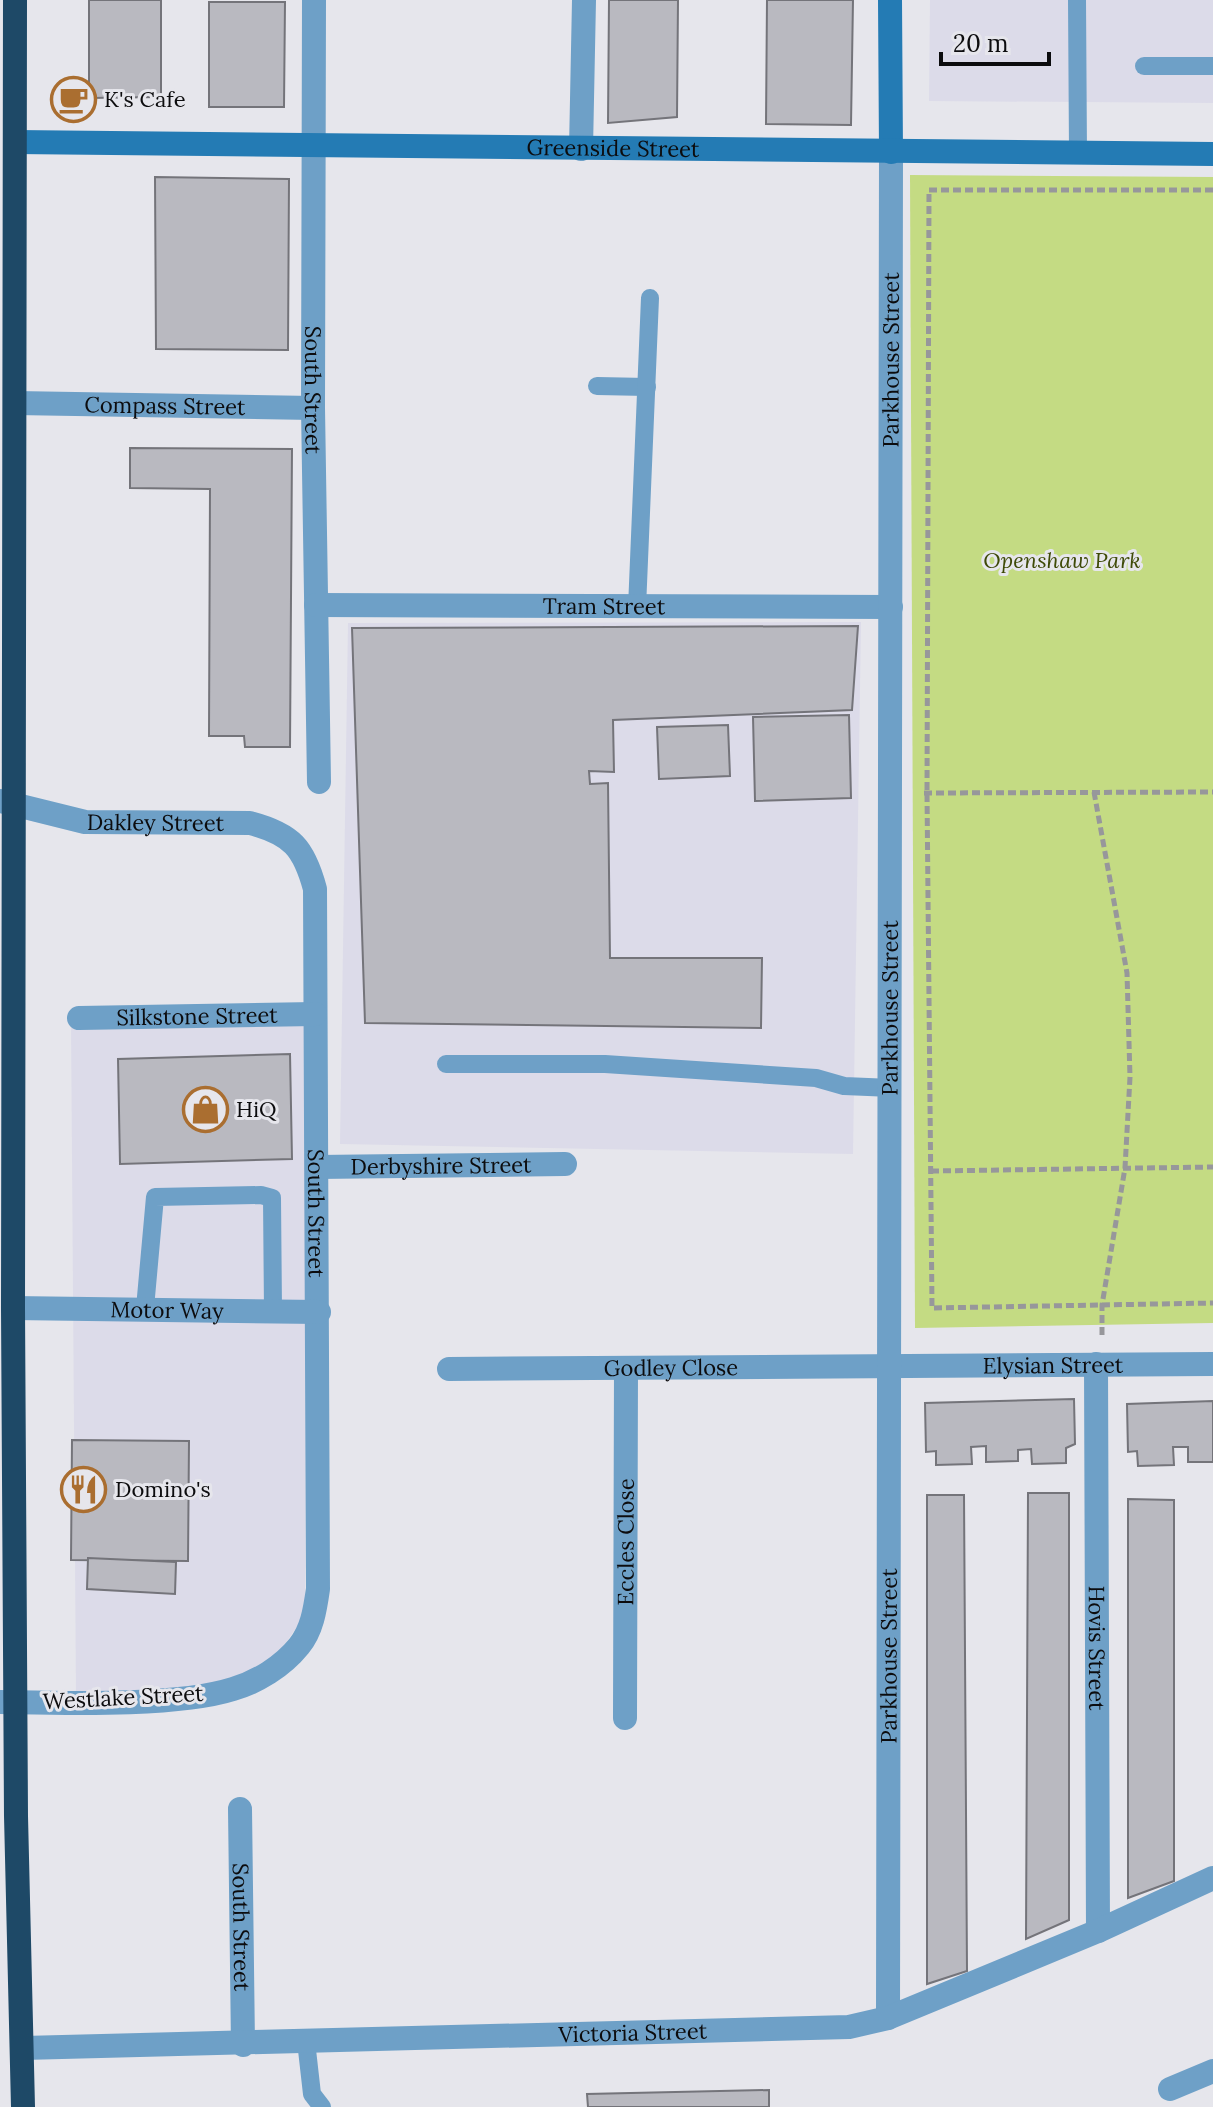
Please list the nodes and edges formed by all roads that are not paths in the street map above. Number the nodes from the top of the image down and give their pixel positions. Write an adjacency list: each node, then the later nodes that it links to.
1 (15, 0): 8 (highway)
2 (314, 0): 9 (street, South Street)
3 (584, 0): 10 (street)
4 (890, 0): 11 (street, Parkhouse Street)
5 (1077, 0): 12 (lane)
6 (1144, 66): 7 (lane)
7 (1213, 66)
8 (15, 142): 9 (street, Greenside Street); 17 (highway)
9 (313, 145): 10 (street, Greenside Street); 18 (street, South Street)
10 (581, 149): 11 (street, Greenside Street)
11 (891, 152): 12 (street, Greenside Street); 20 (street, Parkhouse Street)
12 (1078, 153): 13 (street, Greenside Street)
13 (1213, 154)
14 (650, 298): 16 (lane)
15 (597, 386): 16 (lane)
16 (647, 387): 21 (lane)
17 (15, 403): 18 (street, Compass Street); 23 (highway)
18 (313, 408): 19 (street, South Street)
19 (316, 605): 21 (street, Tram Street); 22 (street, South Street)
20 (891, 607): 21 (street, Tram Street); 28 (street, Parkhouse Street)
21 (637, 608)
22 (319, 782)
23 (7, 802): 24 (street, Dakley Street); 31 (highway)
24 (294, 843): 25 (street, South Street)
25 (315, 1014): 26 (street, Silkstone Street); 30 (street, South Street)
26 (79, 1018)
27 (446, 1064): 28 (lane)
28 (892, 1088): 39 (street, Parkhouse Street)
29 (565, 1164): 30 (street, Derbyshire Street)
30 (317, 1167): 34 (street, South Street)
31 (13, 1308): 32 (street, Motor Way); 41 (highway)
32 (145, 1308): 33 (street, Motor Way); 33 (lane)
33 (273, 1311): 34 (street, Motor Way)
34 (319, 1312): 40 (street, South Street)
35 (1096, 1364): 36 (street, Elysian Street); 39 (street, Elysian Street); 45 (street, Hovis Street)
36 (1213, 1364)
37 (626, 1368): 38 (street, Godley Close); 39 (street, Godley Close); 42 (street, Eccles Close)
38 (449, 1369)
39 (892, 1369): 46 (street, Parkhouse Street)
40 (318, 1589): 41 (street, Westlake Street)
41 (8, 1702): 49 (highway)
42 (625, 1718)
43 (240, 1809): 48 (street, South Street)
44 (1213, 1878): 45 (street, Victoria Street)
45 (1098, 1931): 46 (street, Victoria Street)
46 (888, 2018): 47 (street, Victoria Street)
47 (306, 2041): 48 (street, Victoria Street); 53 (lane)
48 (243, 2045): 49 (street, Victoria Street)
49 (23, 2048): 52 (highway)
50 (1213, 2071): 51 (street)
51 (1170, 2089)
52 (23, 2107)
53 (322, 2107)

